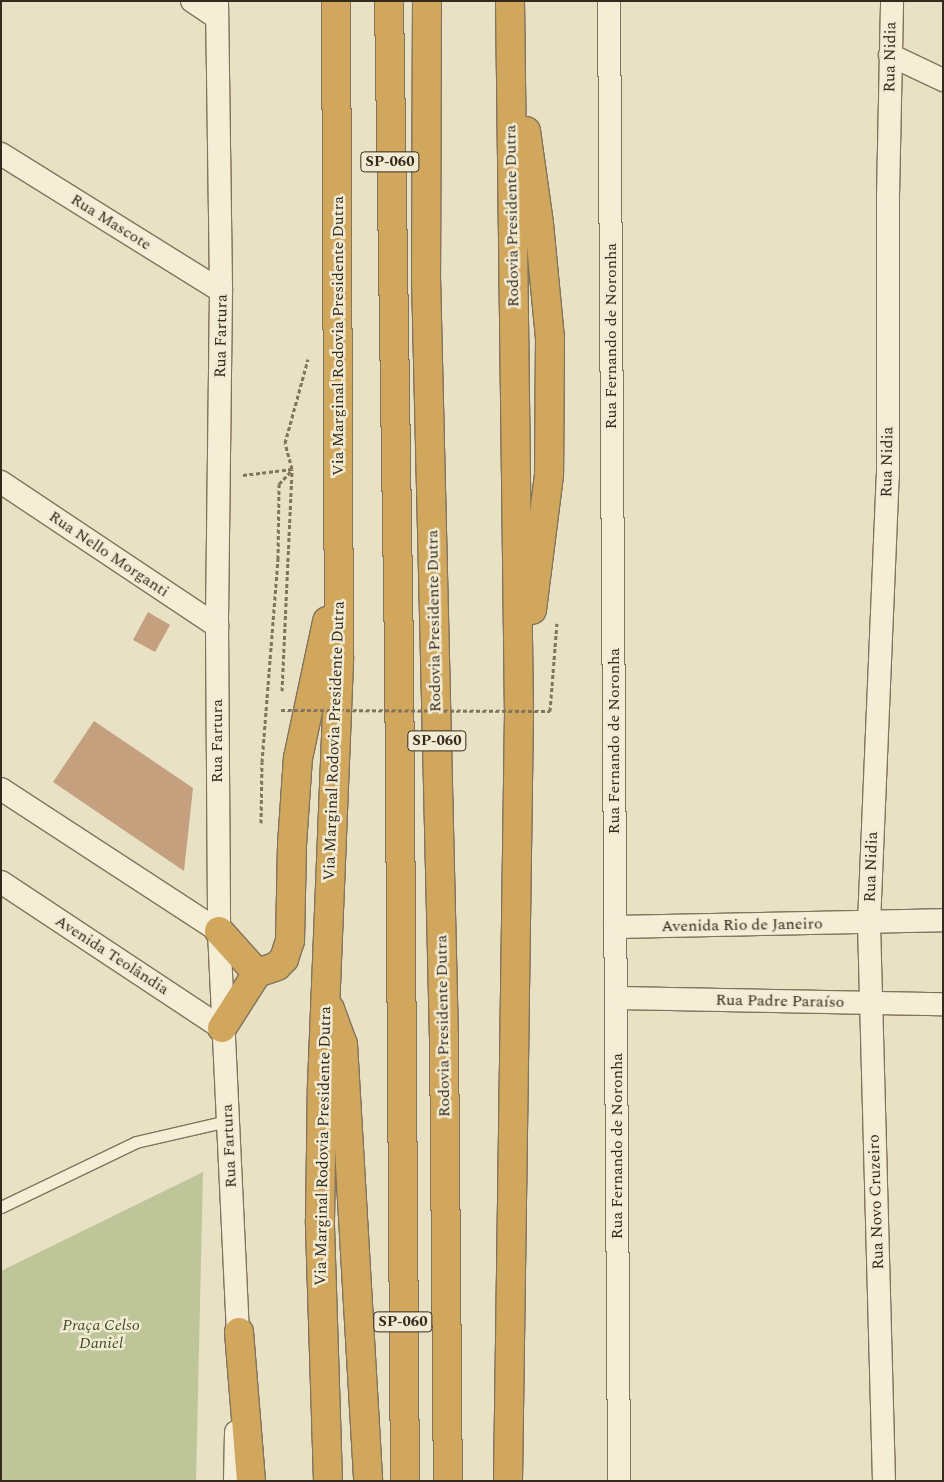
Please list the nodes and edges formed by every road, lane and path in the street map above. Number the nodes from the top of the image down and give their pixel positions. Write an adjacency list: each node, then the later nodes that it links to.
1 (192, 1): 8 (street)
2 (336, 1): 16 (highway, Via Marginal Rodovia Presidente Dutra)
3 (389, 1): 40 (highway, SP-060)
4 (427, 1): 41 (highway, Rodovia Presidente Dutra / SP-060)
5 (510, 1): 19 (highway, Rodovia Presidente Dutra); 19 (highway)
6 (609, 1): 25 (street, Rua Fernando de Noronha)
7 (892, 1): 9 (street, Rua Nidia)
8 (217, 9): 12 (street, Rua Fartura)
9 (890, 55): 10 (street); 24 (street, Rua Nidia)
10 (943, 80)
11 (1, 154): 12 (street, Rua Mascote)
12 (222, 291): 14 (street, Rua Fartura)
13 (292, 469): 14 (path); 18 (path, bridge); 21 (path)
14 (219, 479): 17 (street, Rua Fartura)
15 (1, 482): 17 (street, Rua Nello Morganti)
16 (338, 570): 27 (highway); 28 (highway, Via Marginal Rodovia Presidente Dutra)
17 (217, 626): 26 (street, Rua Fartura)
18 (550, 711)
19 (519, 716): 42 (highway, Rodovia Presidente Dutra)
20 (1, 789): 26 (street)
21 (262, 823)
22 (1, 882): 32 (street, Avenida Teolândia)
23 (943, 920): 24 (street, Avenida Rio de Janeiro)
24 (869, 923): 25 (street, Avenida Rio de Janeiro); 30 (street, Rua Novo Cruzeiro)
25 (615, 927): 29 (street, Rua Fernando de Noronha)
26 (219, 932): 27 (highway); 32 (street, Rua Fartura)
27 (256, 973): 32 (highway)
28 (325, 996): 38 (highway, Via Marginal Rodovia Presidente Dutra); 39 (highway)
29 (617, 998): 30 (street, Rua Padre Paraíso); 43 (street, Rua Fernando de Noronha)
30 (871, 1002): 31 (street, Rua Padre Paraíso); 44 (street, Rua Novo Cruzeiro)
31 (943, 1004)
32 (222, 1028): 33 (street, Rua Fartura)
33 (227, 1121): 34 (lane); 35 (street, Rua Fartura)
34 (1, 1207)
35 (239, 1332): 36 (street, Rua Fartura); 37 (highway)
36 (235, 1481)
37 (251, 1481)
38 (328, 1481)
39 (368, 1481)
40 (404, 1481)
41 (448, 1481)
42 (508, 1481)
43 (619, 1481)
44 (884, 1481)

